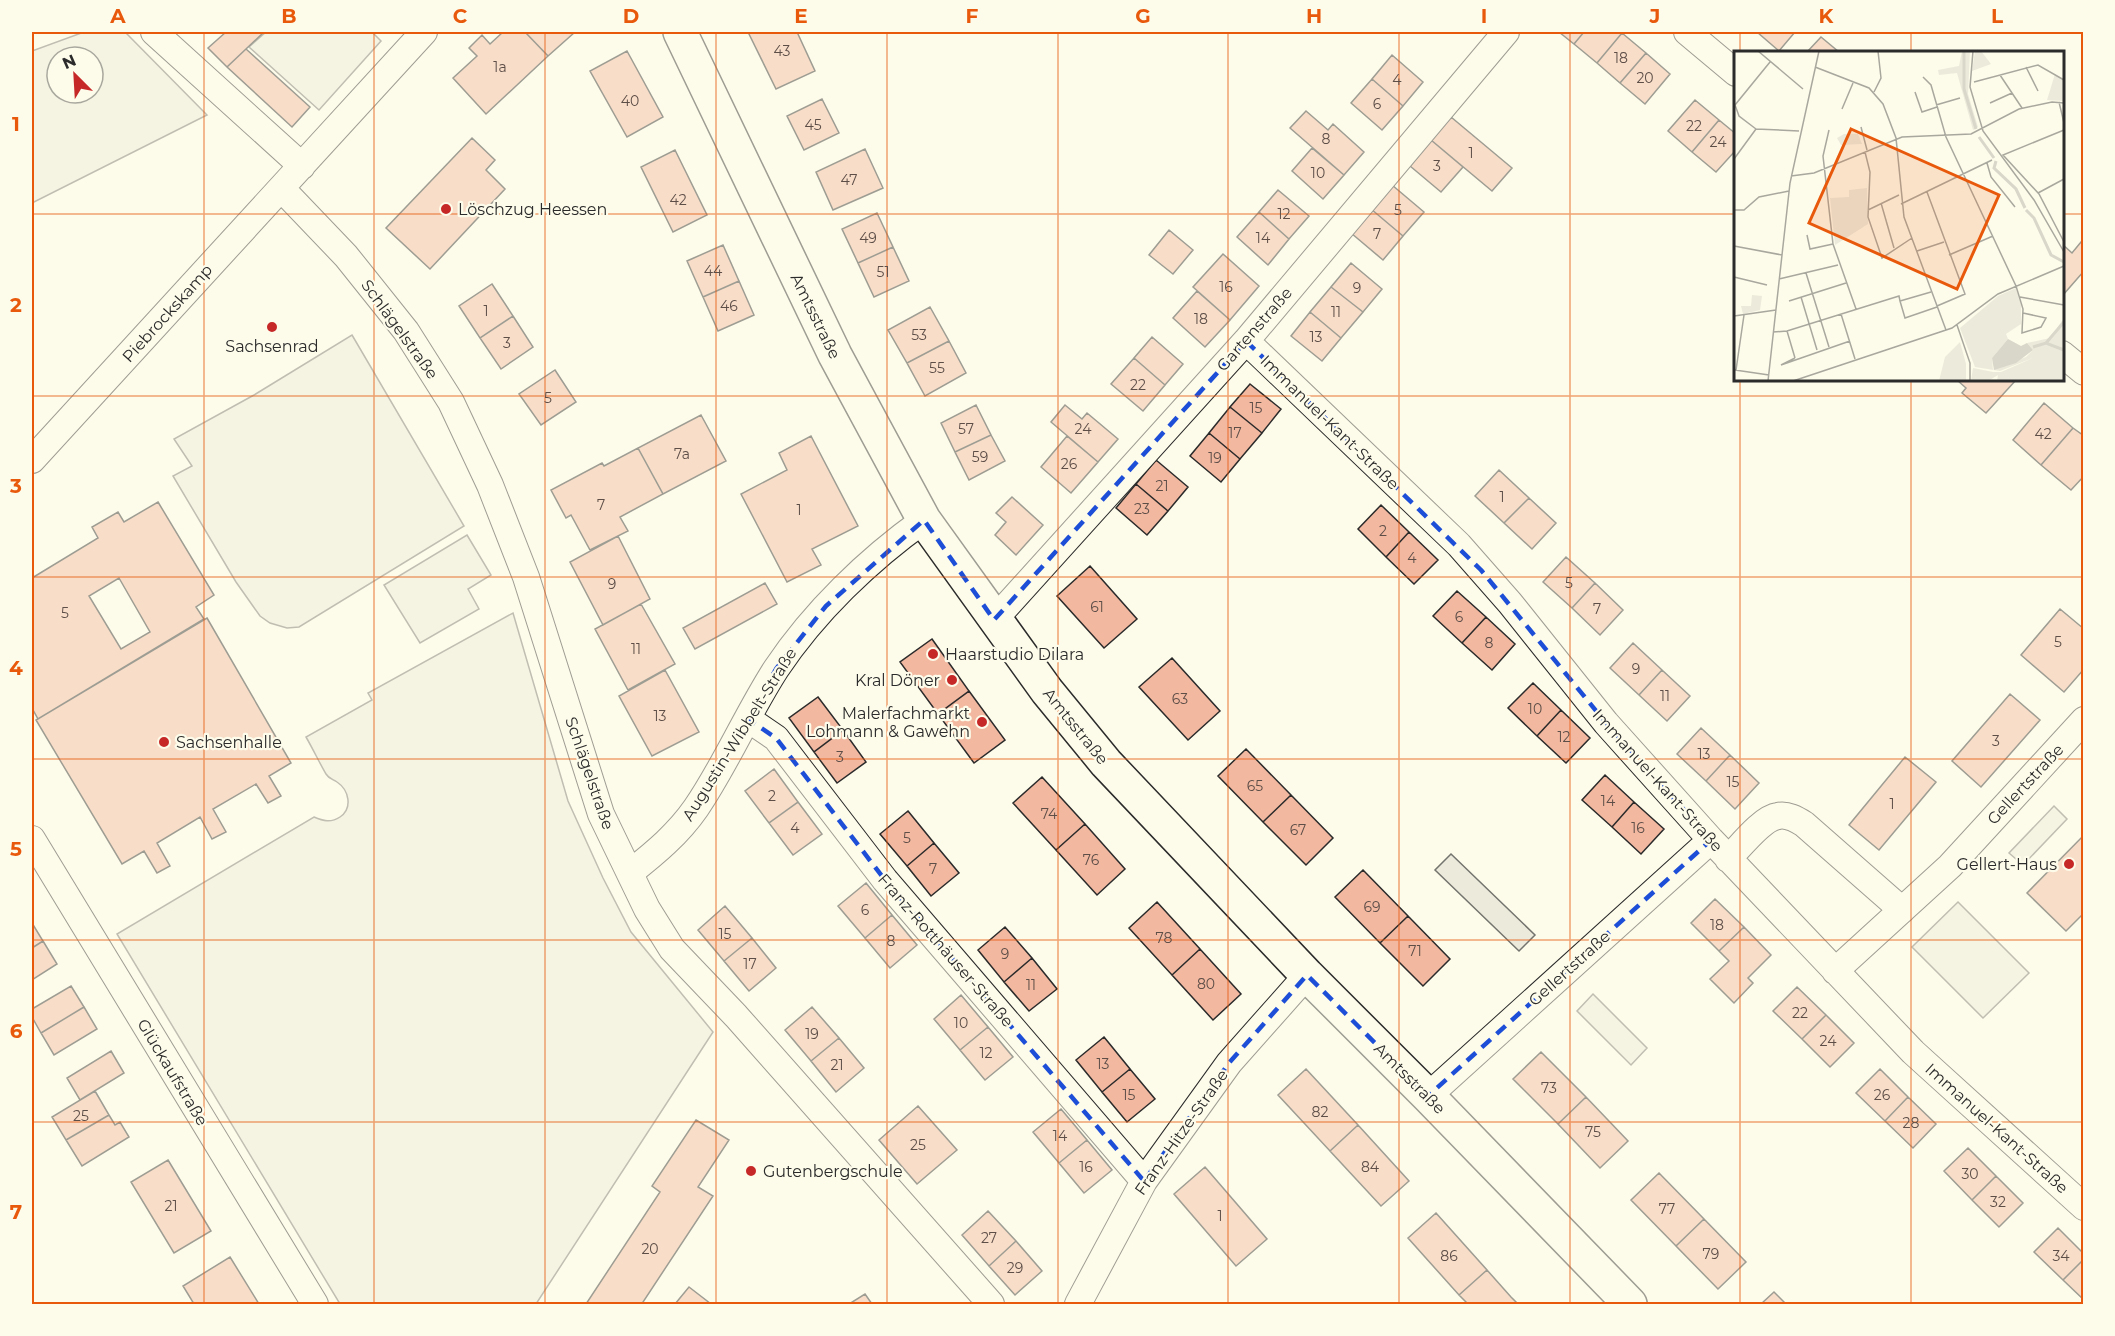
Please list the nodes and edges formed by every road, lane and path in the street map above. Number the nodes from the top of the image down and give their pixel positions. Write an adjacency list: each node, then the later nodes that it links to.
1 (154, 32): 7 (street)
2 (424, 32): 7 (street, Piebrockskamp)
3 (680, 32): 13 (street, Amtsstraße)
4 (1506, 32): 9 (street, Gartenstraße)
5 (1687, 32): 6 (street)
6 (1734, 71)
7 (302, 166): 8 (street, Piebrockskamp)
8 (281, 188): 12 (street, Piebrockskamp); 20 (street, Schlägelstraße)
9 (1246, 341): 14 (street, Gartenstraße); 18 (street, Immanuel-Kant-Straße)
10 (2064, 356): 11 (street)
11 (2084, 372)
12 (32, 460)
13 (924, 520): 14 (street, Amtsstraße); 15 (street, Augustin-Wibbelt-Straße)
14 (994, 620): 23 (street, Amtsstraße)
15 (748, 720): 20 (street, Augustin-Wibbelt-Straße); 25 (street, Franz-Rotthäuser-Straße)
16 (2084, 720): 21 (street, Gellertstraße)
17 (32, 839): 27 (street, Glückaufstraße)
18 (1711, 840): 19 (street, Immanuel-Kant-Straße); 24 (street, Gellertstraße)
19 (1728, 859): 21 (street); 22 (street, Immanuel-Kant-Straße)
20 (631, 872): 28 (street, Schlägelstraße)
21 (1902, 910): 22 (street, Gellertstraße)
22 (1835, 971): 26 (street, Immanuel-Kant-Straße)
23 (1307, 975): 24 (street, Amtsstraße); 25 (street, Franz-Hitze-Straße)
24 (1428, 1096): 30 (street, Amtsstraße)
25 (1144, 1181): 29 (street, Franz-Hitze-Straße)
26 (2084, 1207)
27 (315, 1305)
28 (991, 1305)
29 (1078, 1305)
30 (1630, 1305)

